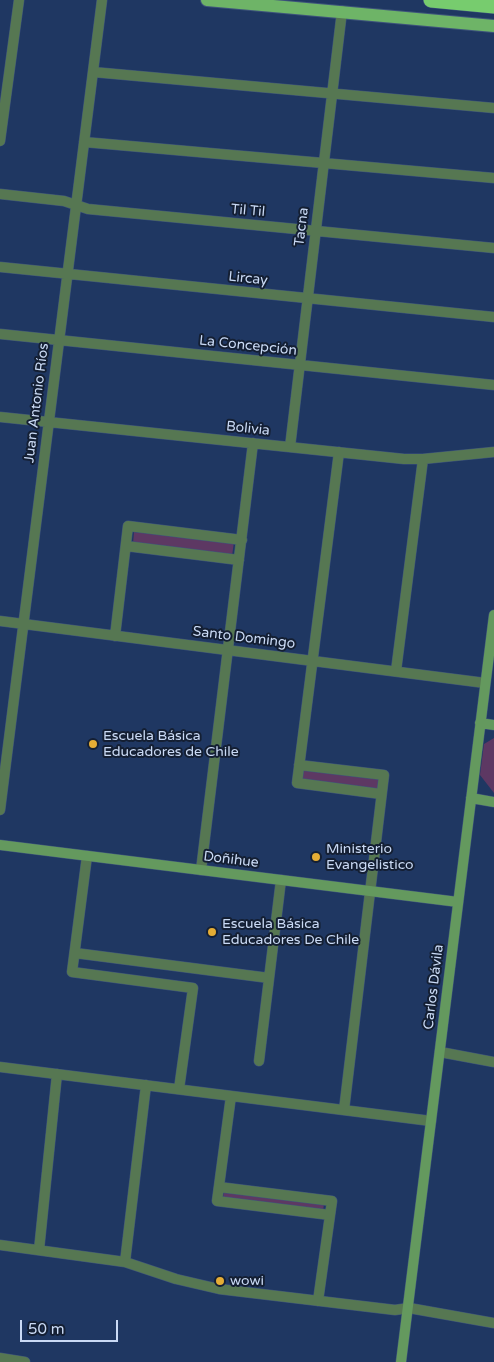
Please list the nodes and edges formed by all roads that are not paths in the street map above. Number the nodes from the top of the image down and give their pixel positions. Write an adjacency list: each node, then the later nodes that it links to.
1 (19, 0): 11 (street)
2 (102, 0): 8 (street, Juan Antonio Ríos)
3 (206, 0): 6 (main road)
4 (431, 0): 5 (highway)
5 (494, 6)
6 (342, 11): 7 (main road); 9 (street, Tacna)
7 (494, 26)
8 (93, 72): 9 (street); 12 (street, Juan Antonio Ríos)
9 (332, 93): 10 (street); 13 (street, Tacna)
10 (494, 108)
11 (0, 141)
12 (84, 142): 13 (street); 16 (street, Juan Antonio Ríos)
13 (324, 163): 14 (street); 17 (street, Tacna)
14 (494, 178)
15 (0, 194): 16 (street, Til Til)
16 (76, 205): 17 (street, Til Til); 20 (street, Juan Antonio Ríos)
17 (316, 231): 18 (street, Til Til); 21 (street, Tacna)
18 (494, 248)
19 (0, 267): 20 (street, Lircay)
20 (68, 274): 21 (street, Lircay); 24 (street, Juan Antonio Ríos)
21 (308, 298): 22 (street, Lircay); 25 (street, Tacna)
22 (494, 317)
23 (0, 334): 24 (street, La Concepción)
24 (59, 340): 25 (street, La Concepción); 28 (street, Juan Antonio Ríos)
25 (300, 365): 26 (street, La Concepción); 30 (street, Tacna)
26 (494, 385)
27 (0, 417): 28 (street, Bolivia)
28 (49, 422): 29 (street, Bolivia); 39 (street, Juan Antonio Ríos)
29 (254, 443): 30 (street, Bolivia); 34 (street)
30 (290, 447): 31 (street, Bolivia)
31 (339, 452): 33 (street, Bolivia); 42 (street)
32 (494, 452): 33 (street, Bolivia)
33 (423, 459): 43 (street)
34 (242, 540): 35 (street); 36 (street)
35 (126, 546): 36 (street); 40 (street)
36 (239, 560): 41 (street)
37 (494, 615): 44 (street, Carlos Dávila)
38 (0, 621): 39 (street, Santo Domingo)
39 (23, 624): 40 (street, Santo Domingo); 51 (street, Juan Antonio Ríos)
40 (115, 636): 41 (street, Santo Domingo)
41 (228, 650): 42 (street, Santo Domingo); 54 (street)
42 (312, 661): 43 (street, Santo Domingo); 47 (street)
43 (396, 671): 44 (street, Santo Domingo)
44 (485, 682): 45 (street, Carlos Dávila)
45 (480, 723): 46 (street); 49 (street, Carlos Dávila)
46 (494, 725)
47 (299, 764): 48 (street); 48 (street)
48 (381, 794): 56 (street)
49 (471, 798): 50 (street); 57 (street, Carlos Dávila)
50 (494, 802)
51 (0, 810)
52 (0, 845): 53 (street, Doñihue)
53 (87, 856): 54 (street, Doñihue); 58 (street)
54 (201, 870): 55 (street, Doñihue)
55 (282, 880): 56 (street, Doñihue); 59 (street)
56 (371, 891): 57 (street, Doñihue); 68 (street)
57 (458, 902): 60 (street, Carlos Dávila)
58 (75, 953): 59 (street); 66 (street)
59 (269, 978): 61 (street)
60 (440, 1052): 62 (street); 69 (street, Carlos Dávila)
61 (258, 1061)
62 (494, 1062)
63 (0, 1067): 64 (street)
64 (57, 1074): 65 (street); 73 (street)
65 (146, 1085): 66 (street); 74 (street)
66 (179, 1089): 67 (street)
67 (231, 1096): 68 (street); 70 (street)
68 (344, 1110): 69 (street)
69 (432, 1121): 76 (street, Carlos Dávila)
70 (219, 1187): 71 (street); 71 (street)
71 (330, 1215): 75 (street)
72 (0, 1245): 73 (street)
73 (39, 1250): 74 (street)
74 (125, 1262): 75 (street)
75 (318, 1301): 76 (street)
76 (409, 1308): 77 (street); 80 (street, Carlos Dávila)
77 (494, 1323)
78 (0, 1358): 79 (street)
79 (25, 1362)
80 (401, 1362)

